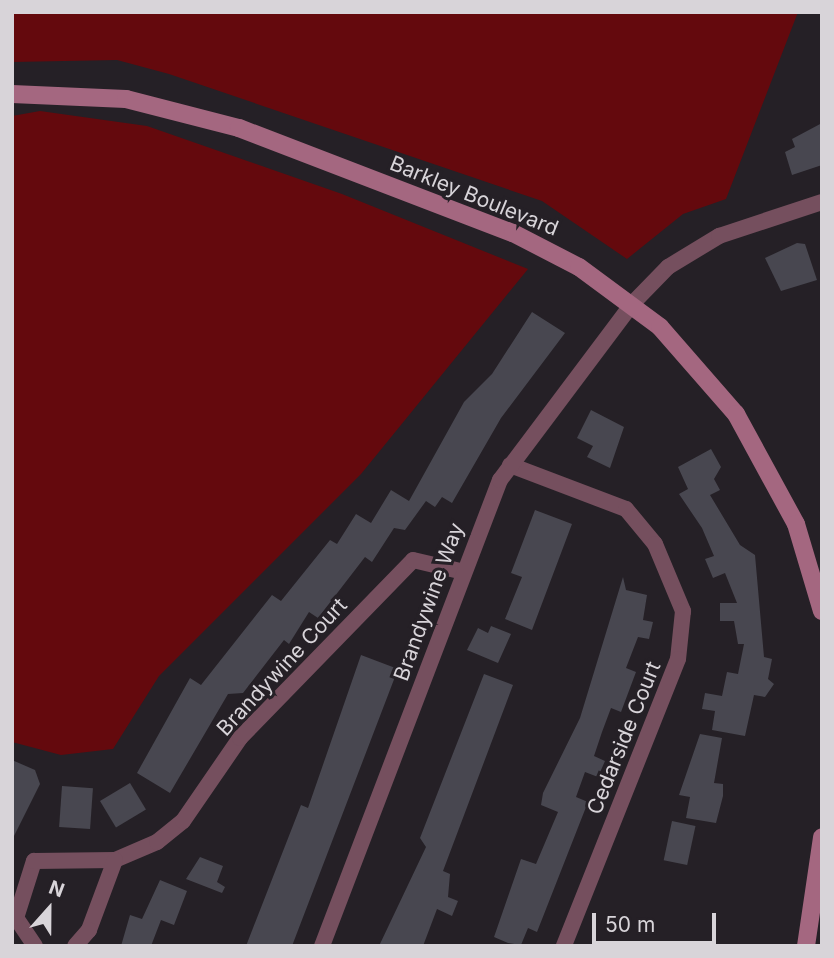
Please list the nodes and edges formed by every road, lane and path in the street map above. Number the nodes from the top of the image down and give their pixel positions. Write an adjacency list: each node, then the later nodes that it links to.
1 (12, 94): 3 (main road, Barkley Boulevard)
2 (822, 202): 3 (street, Brandywine Way)
3 (632, 304): 4 (street, Brandywine Way); 6 (main road, Barkley Boulevard)
4 (510, 466): 5 (street, Brandywine Way); 12 (street, Cedarside Court)
5 (464, 572): 8 (street, Brandywine Court); 11 (street, Brandywine Way)
6 (822, 611)
7 (822, 836): 13 (main road)
8 (115, 860): 9 (street, Brandywine Court); 10 (street)
9 (35, 946)
10 (75, 946)
11 (322, 946)
12 (564, 946)
13 (806, 946)

